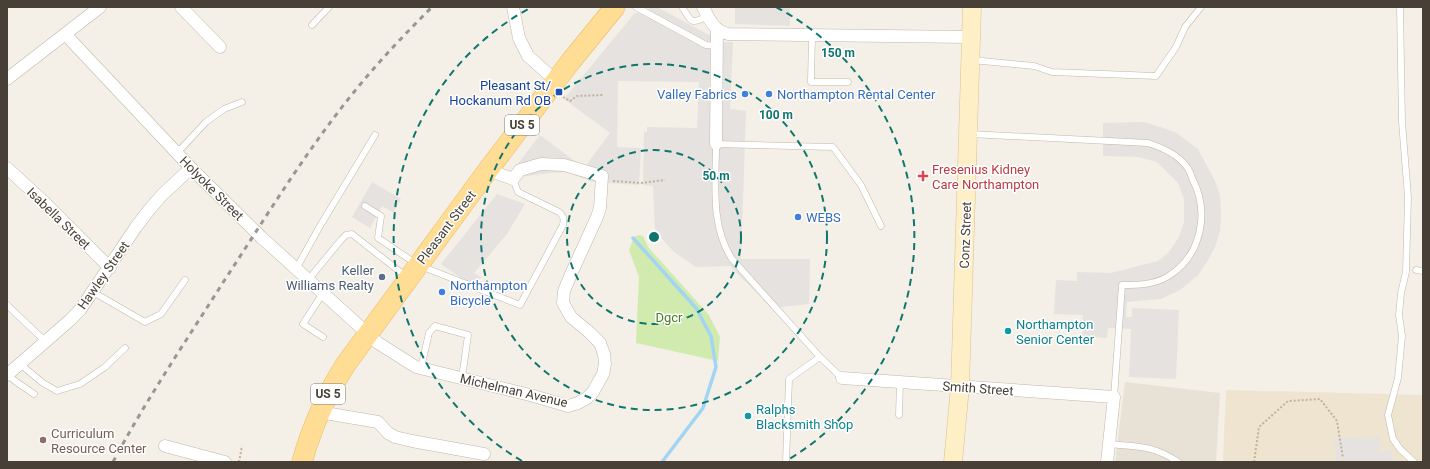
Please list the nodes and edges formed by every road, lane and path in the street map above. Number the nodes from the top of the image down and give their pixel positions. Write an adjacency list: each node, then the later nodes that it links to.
1 (100, 7): 14 (street)
2 (181, 7): 18 (street)
3 (329, 7): 12 (lane)
4 (513, 7): 22 (street)
5 (615, 7): 22 (main road, Pleasant Street / US 5)
6 (682, 7): 11 (lane)
7 (972, 7): 16 (main road, Conz Street)
8 (1201, 7): 19 (lane)
9 (1400, 7): 76 (lane)
10 (641, 8): 17 (lane)
11 (705, 11): 13 (street)
12 (312, 25)
13 (717, 29): 15 (street); 17 (street)
14 (65, 34): 20 (street); 28 (street, Holyoke Street)
15 (812, 35): 16 (street); 21 (lane)
16 (971, 37): 19 (main road, Conz Street)
17 (717, 46): 27 (street)
18 (220, 47)
19 (970, 60): 25 (main road, Conz Street)
20 (7, 79)
21 (848, 82)
22 (559, 89): 23 (path); 31 (main road, Pleasant Street / US 5)
23 (603, 95)
24 (242, 102): 28 (lane)
25 (968, 134): 58 (main road, Conz Street); 60 (lane)
26 (375, 135): 38 (lane)
27 (716, 144): 36 (lane); 51 (lane)
28 (177, 153): 30 (street, Holyoke Street)
29 (7, 168): 37 (street, Isabella Street)
30 (191, 168): 37 (street, Hawley Street); 38 (street, Holyoke Street)
31 (488, 170): 33 (street); 40 (main road, Pleasant Street / US 5)
32 (602, 178): 33 (street); 34 (path); 55 (street, Michelman Avenue)
33 (513, 179): 40 (lane)
34 (665, 180)
35 (365, 206): 40 (lane)
36 (881, 226)
37 (110, 268): 44 (street, Hawley Street)
38 (296, 269): 43 (street, Holyoke Street)
39 (1416, 270): 41 (lane)
40 (413, 271): 43 (lane); 47 (main road, Pleasant Street / US 5)
41 (1423, 271)
42 (185, 280): 44 (lane)
43 (308, 280): 45 (street, Holyoke Street)
44 (93, 292): 49 (street, Hawley Street)
45 (323, 293): 47 (street, Holyoke Street); 48 (lane)
46 (7, 305): 49 (lane)
47 (367, 334): 53 (street, Michelman Avenue); 61 (main road, Pleasant Street / US 5)
48 (323, 337)
49 (46, 342): 52 (street, Hawley Street)
50 (125, 348): 52 (lane)
51 (820, 357): 56 (lane); 71 (lane)
52 (20, 364): 54 (street, Hawley Street)
53 (421, 368): 55 (street, Michelman Avenue); 55 (lane)
54 (7, 374): 59 (lane)
55 (462, 378)
56 (842, 378): 57 (street, Smith Street)
57 (900, 382): 58 (street, Smith Street); 62 (lane)
58 (960, 387): 60 (street, Smith Street); 72 (main road, Conz Street)
59 (34, 394)
60 (1114, 397): 63 (street)
61 (319, 412): 66 (street); 70 (main road, Pleasant Street / US 5)
62 (899, 415)
63 (1109, 444): 73 (street); 74 (lane)
64 (165, 446): 68 (street)
65 (242, 446): 69 (path)
66 (484, 454)
67 (1343, 458): 75 (path)
68 (225, 462)
69 (239, 462)
70 (302, 462)
71 (786, 462)
72 (953, 462)
73 (1107, 462)
74 (1178, 462)
75 (1254, 462)
76 (1414, 462)

